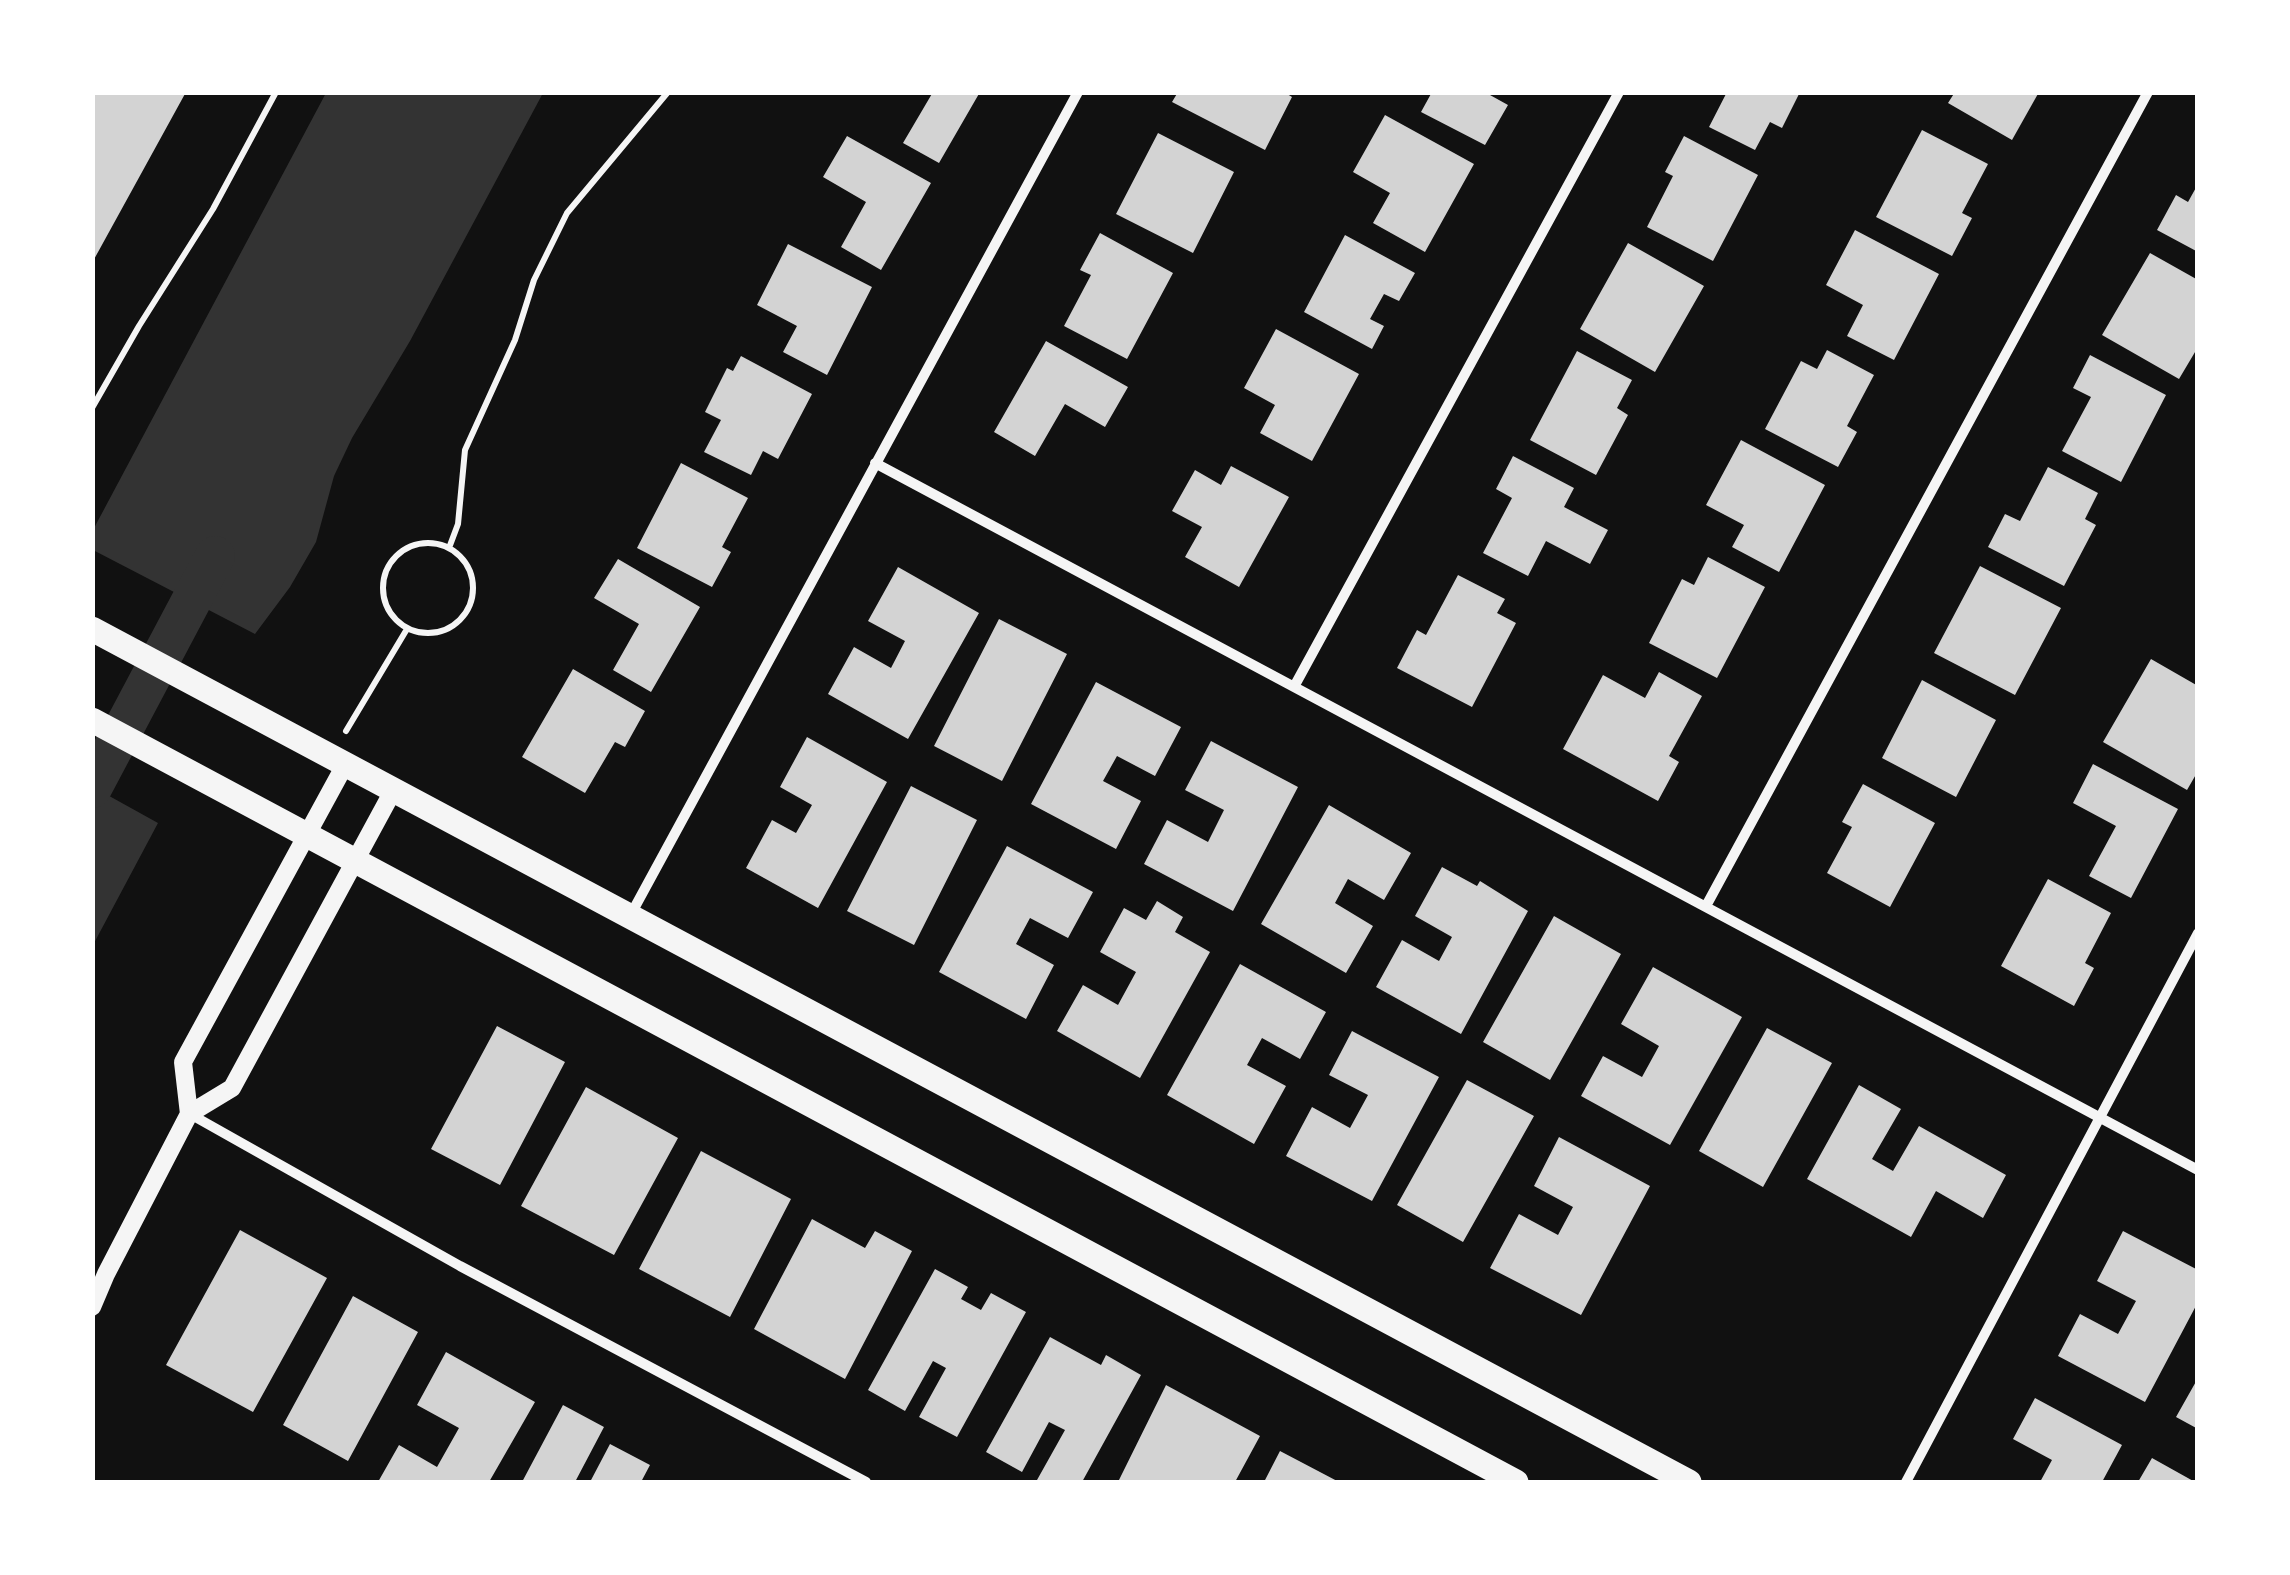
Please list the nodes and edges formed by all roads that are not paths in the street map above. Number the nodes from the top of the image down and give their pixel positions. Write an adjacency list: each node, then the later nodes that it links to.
1 (1078, 92): 4 (street)
2 (1619, 92): 6 (street)
3 (2148, 92): 12 (street)
4 (875, 462): 6 (street); 13 (street)
5 (92, 629): 8 (main road)
6 (1295, 685): 12 (street)
7 (92, 720): 10 (main road)
8 (339, 760): 9 (main road); 10 (street)
9 (394, 789): 11 (street); 13 (main road)
10 (307, 835): 11 (main road); 15 (street)
11 (354, 860): 15 (street); 20 (main road)
12 (1706, 906): 16 (street)
13 (630, 916): 21 (main road)
14 (2198, 933): 16 (street)
15 (189, 1114): 18 (street); 19 (street)
16 (2098, 1117): 17 (street); 22 (street)
17 (2198, 1170)
18 (92, 1307)
19 (866, 1482)
20 (1516, 1482)
21 (1689, 1482)
22 (1906, 1482)

